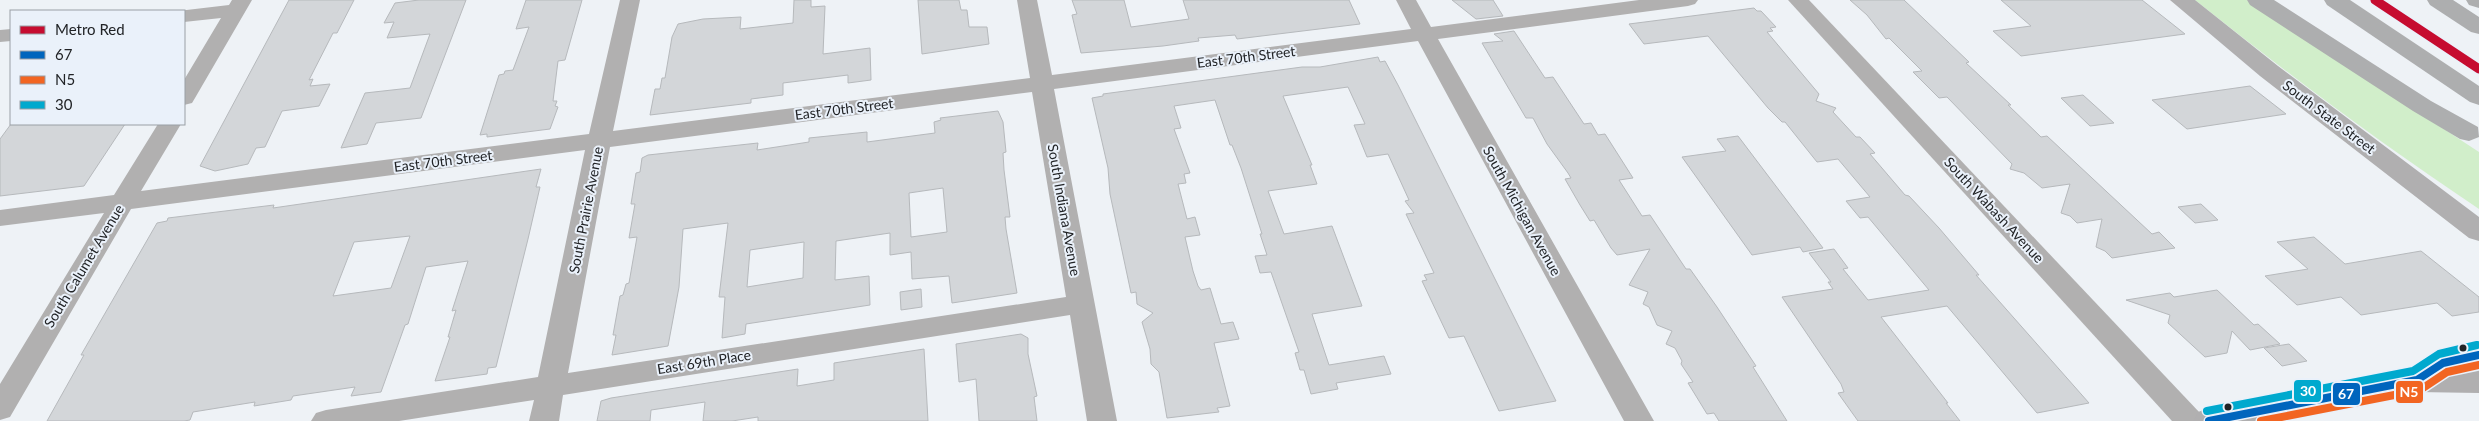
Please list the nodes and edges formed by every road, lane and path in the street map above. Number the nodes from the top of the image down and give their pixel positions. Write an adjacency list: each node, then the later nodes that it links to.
1 (630, 0): 20 (street, South Prairie Avenue)
2 (1027, 0): 15 (street, South Indiana Avenue)
3 (1406, 0): 14 (street, South Michigan Avenue)
4 (1688, 0): 14 (street, East 70th Street)
5 (1798, 0): 34 (street, South Wabash Avenue)
6 (2181, 0): 23 (main road, South State Street)
7 (2258, 0): 19 (highway)
8 (2287, 0): 19 (highway)
9 (2336, 0): 17 (highway)
10 (2438, 0): 13 (highway)
11 (239, 5): 12 (street); 16 (street)
12 (185, 16)
13 (2479, 27)
14 (1424, 34): 15 (street, East 70th Street); 33 (street, South Michigan Avenue)
15 (1042, 84): 20 (street, East 70th Street); 24 (street, South Indiana Avenue)
16 (185, 96)
17 (2479, 97)
18 (167, 125): 21 (street, South Calumet Avenue)
19 (2474, 136)
20 (599, 141): 21 (street, East 70th Street); 28 (street, South Prairie Avenue)
21 (122, 202): 22 (street, East 70th Street); 29 (street, South Calumet Avenue)
22 (0, 218)
23 (2479, 231)
24 (1081, 304): 28 (street, East 69th Place); 32 (street, South Indiana Avenue)
25 (2479, 355): 26 (main road)
26 (2416, 380): 27 (main road); 35 (main road)
27 (2479, 381)
28 (552, 386): 30 (street, East 69th Place); 31 (street, South Prairie Avenue)
29 (0, 409)
30 (326, 421)
31 (544, 421)
32 (1102, 421)
33 (1639, 421)
34 (2190, 421)
35 (2209, 421)

